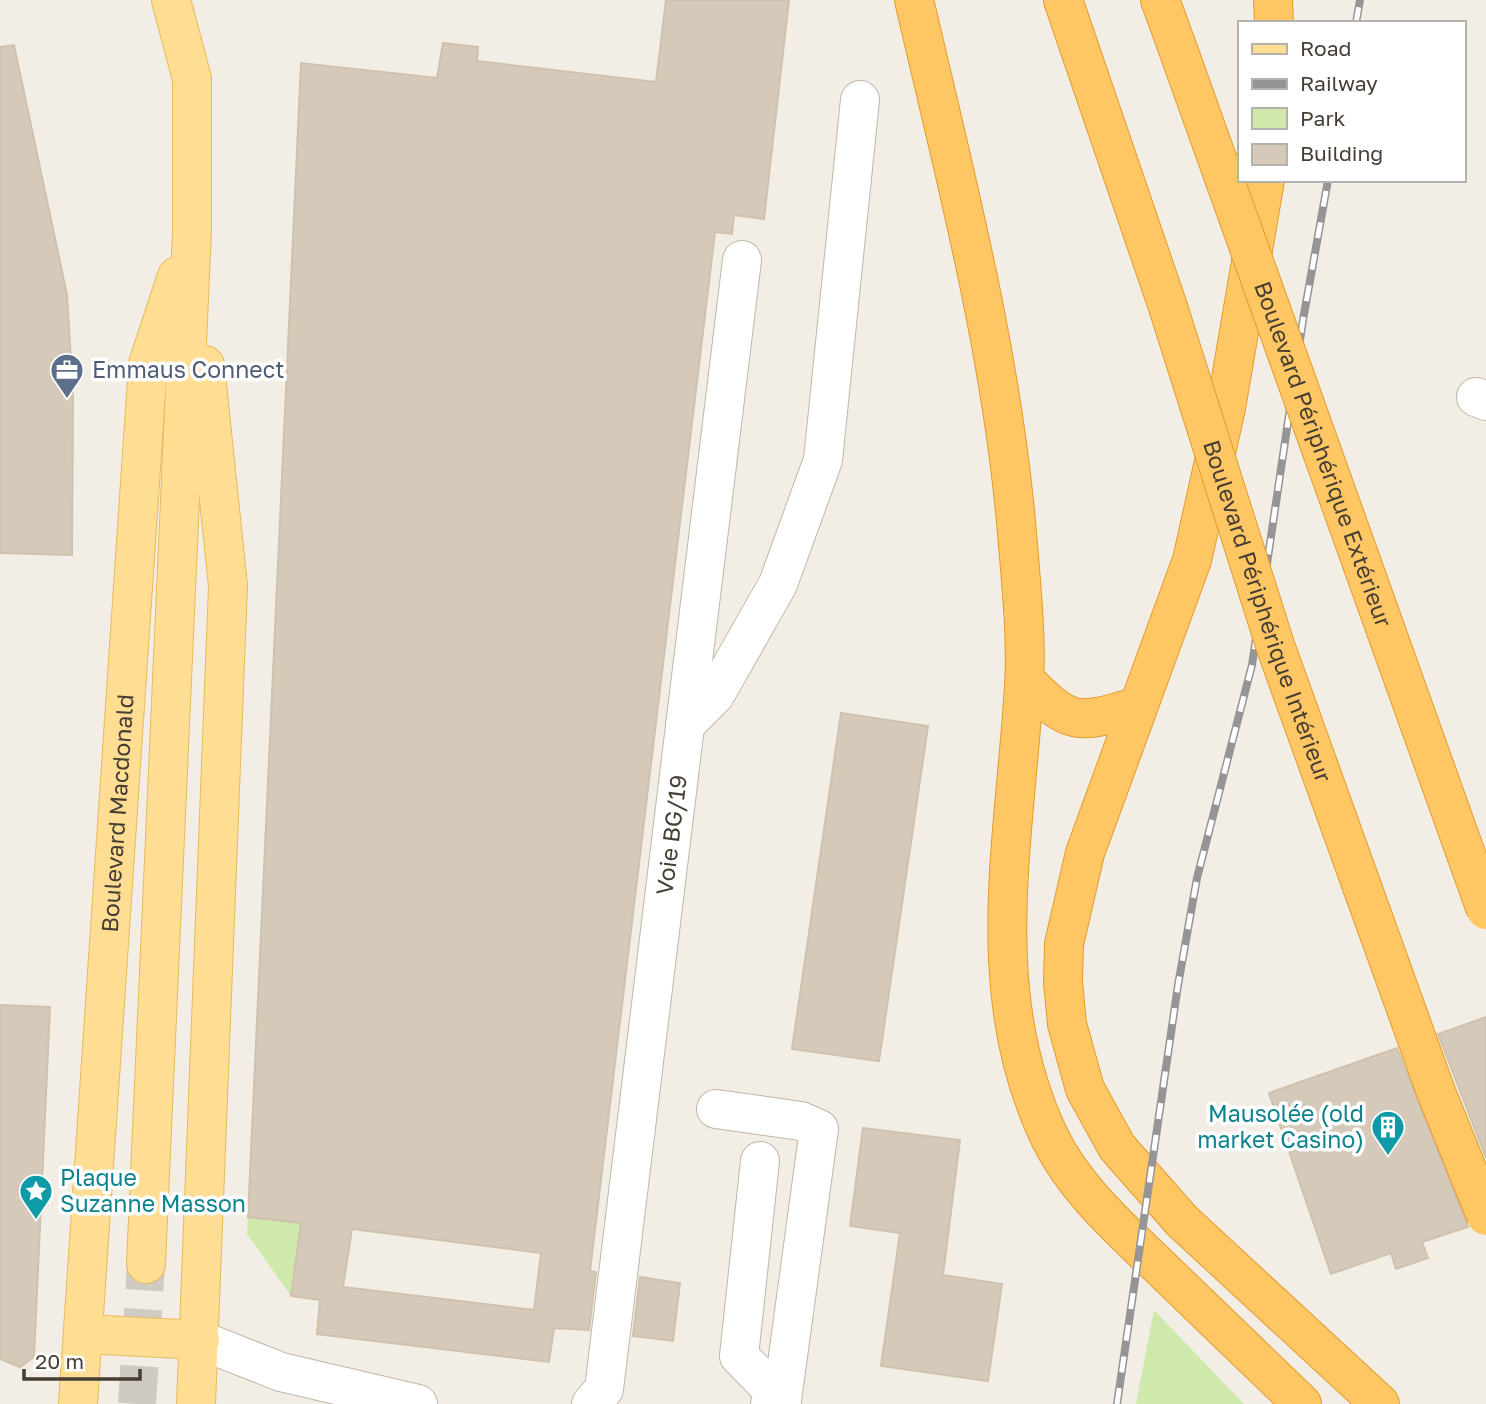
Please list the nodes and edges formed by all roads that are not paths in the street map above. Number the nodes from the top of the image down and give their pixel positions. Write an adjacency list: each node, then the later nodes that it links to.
1 (171, 0): 9 (main road, Boulevard Macdonald)
2 (914, 0): 11 (highway)
3 (1063, 0): 17 (highway, Boulevard Périphérique Intérieur, bridge)
4 (1160, 0): 14 (highway, Boulevard Périphérique Extérieur, bridge)
5 (1273, 0): 6 (highway)
6 (1274, 21)
7 (860, 100): 13 (lane)
8 (1265, 182): 12 (highway)
9 (192, 230): 18 (main road, Boulevard Macdonald); 19 (main road, Boulevard Macdonald); 20 (main road, Boulevard Macdonald)
10 (742, 260): 13 (lane, Voie BG/19)
11 (1025, 680): 12 (highway); 26 (highway)
12 (1138, 706): 27 (highway)
13 (685, 725): 25 (lane, Voie BG/19)
14 (1486, 910)
15 (716, 1109): 21 (lane)
16 (760, 1161): 21 (lane)
17 (1486, 1216)
18 (146, 1264)
19 (84, 1334): 20 (main road); 22 (main road, Boulevard Macdonald)
20 (200, 1339): 23 (main road, Boulevard Macdonald); 24 (lane)
21 (776, 1402)
22 (78, 1404)
23 (196, 1404)
24 (418, 1404)
25 (591, 1404)
26 (1302, 1404)
27 (1380, 1404)

